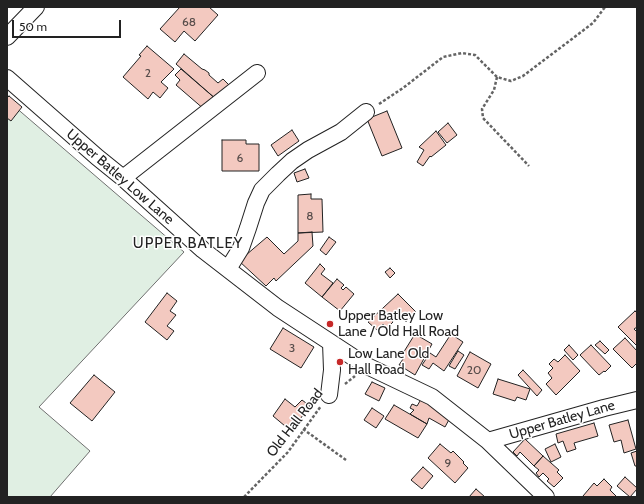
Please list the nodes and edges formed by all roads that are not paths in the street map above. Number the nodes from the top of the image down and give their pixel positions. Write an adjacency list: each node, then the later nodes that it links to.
1 (36, 7): 2 (street)
2 (7, 37)
3 (257, 73): 6 (street)
4 (7, 78): 6 (street, Upper Batley Low Lane)
5 (366, 112): 7 (street)
6 (123, 178): 7 (street, Upper Batley Low Lane)
7 (228, 269): 8 (street, Upper Batley Low Lane)
8 (331, 343): 9 (street); 11 (street, Upper Batley Low Lane)
9 (329, 395)
10 (637, 400): 11 (street, Upper Batley Lane)
11 (488, 441): 12 (street, Upper Batley Low Lane)
12 (546, 497)

